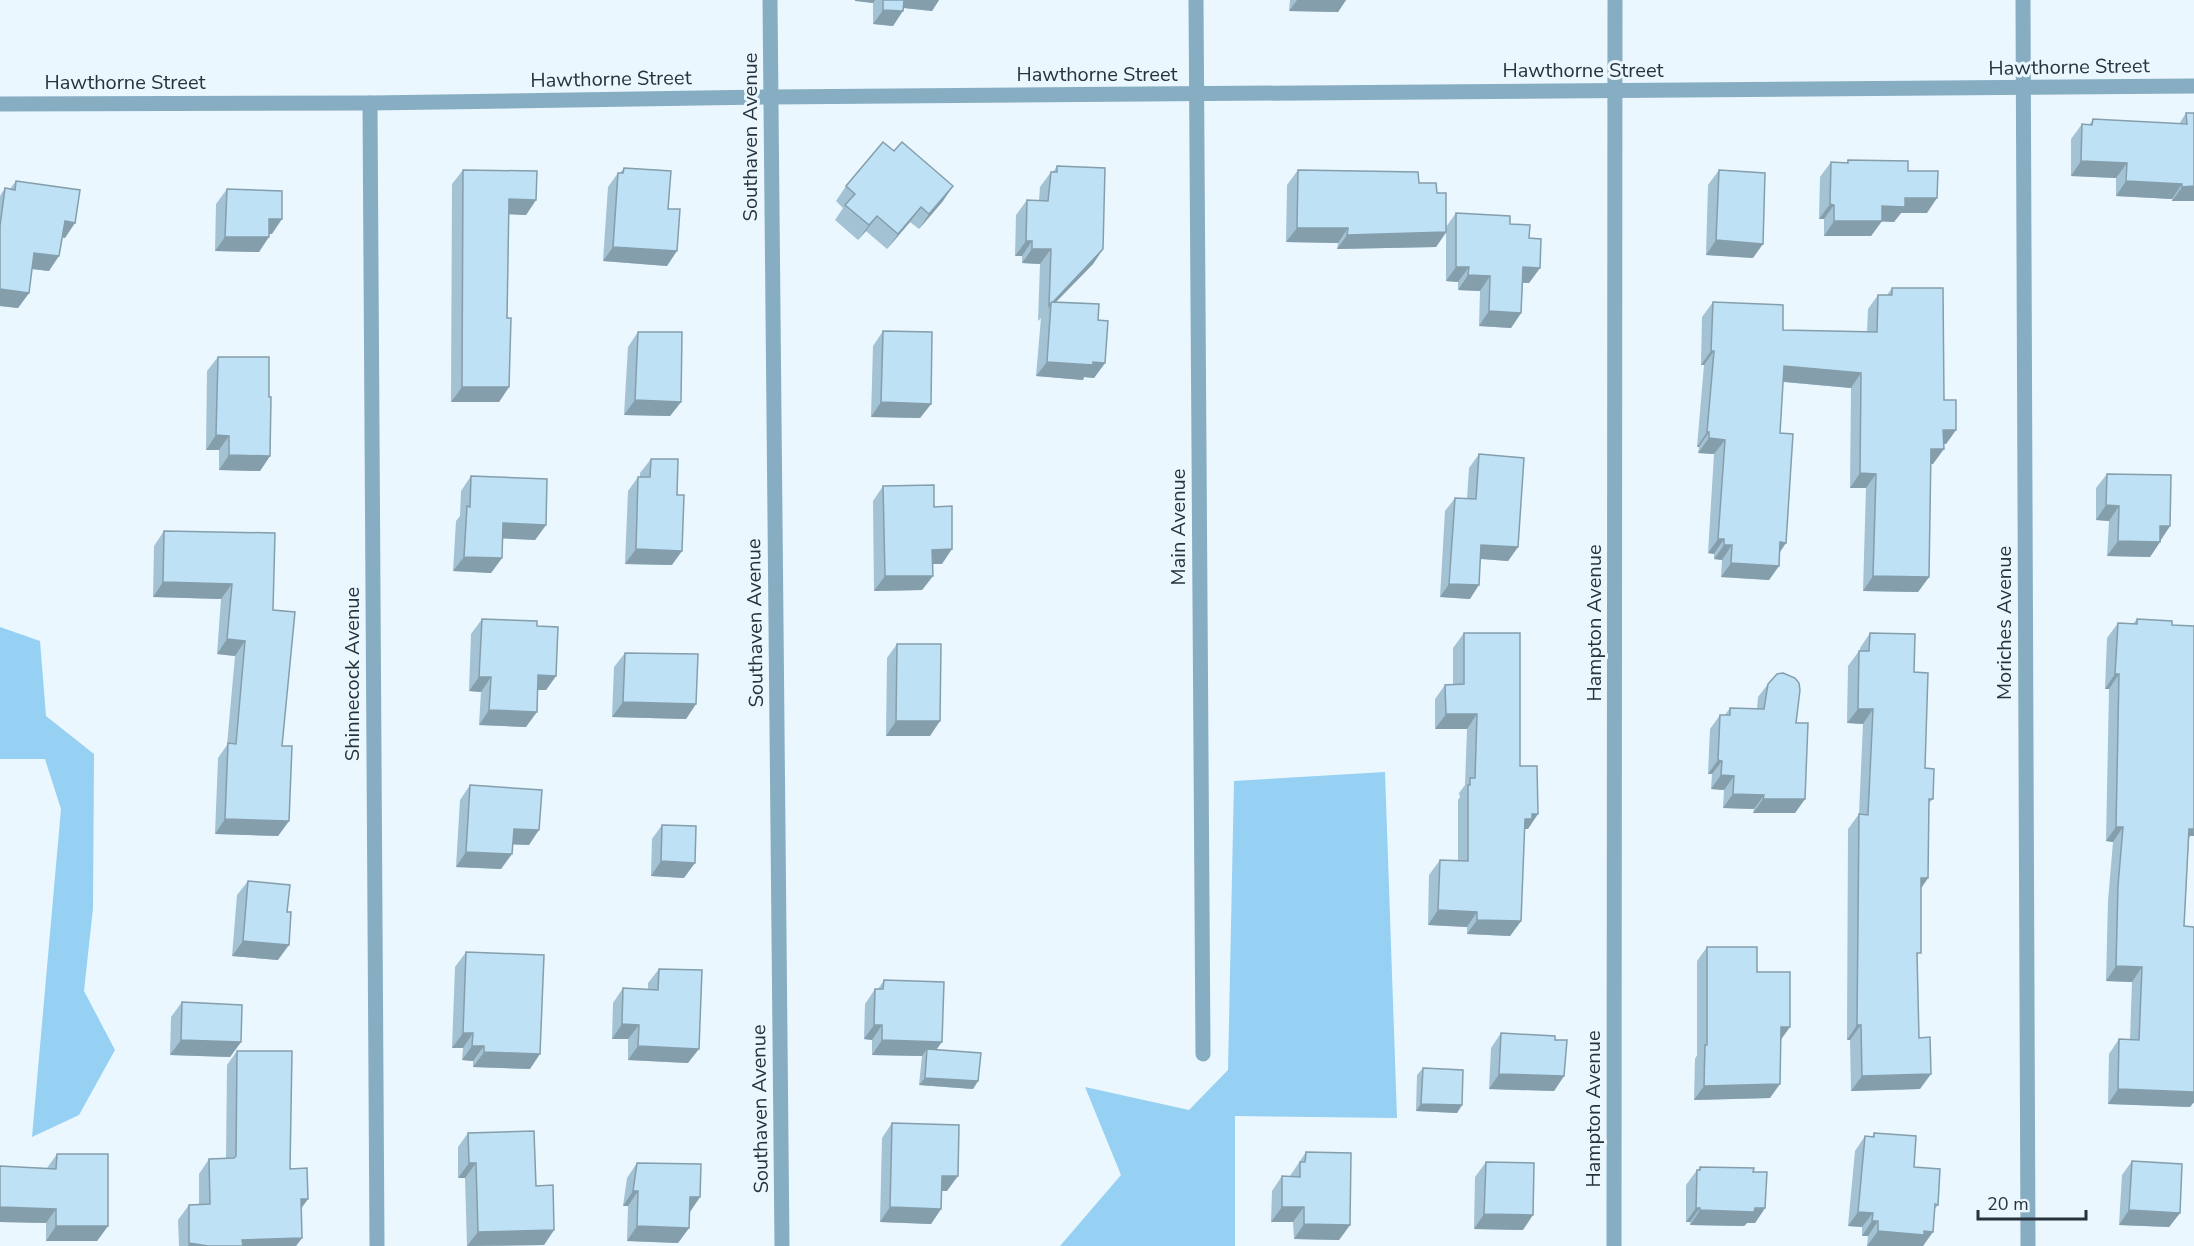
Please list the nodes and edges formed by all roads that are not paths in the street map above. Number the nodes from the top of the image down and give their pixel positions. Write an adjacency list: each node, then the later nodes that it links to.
1 (770, 0): 9 (street, Southaven Avenue)
2 (1196, 0): 8 (street, Main Avenue)
3 (1615, 0): 7 (street, Hampton Avenue)
4 (2023, 0): 6 (street, Moriches Avenue)
5 (2194, 86): 6 (street, Hawthorne Street)
6 (2023, 89): 7 (street, Hawthorne Street); 16 (street, Moriches Avenue)
7 (1615, 91): 8 (street, Hawthorne Street); 15 (street, Hampton Avenue)
8 (1197, 95): 9 (street, Hawthorne Street); 12 (street, Main Avenue)
9 (770, 98): 10 (street, Hawthorne Street); 14 (street, Southaven Avenue)
10 (370, 103): 11 (street, Hawthorne Street); 13 (street, Shinnecock Avenue)
11 (0, 104)
12 (1203, 1054)
13 (377, 1246)
14 (782, 1246)
15 (1614, 1246)
16 (2028, 1246)

